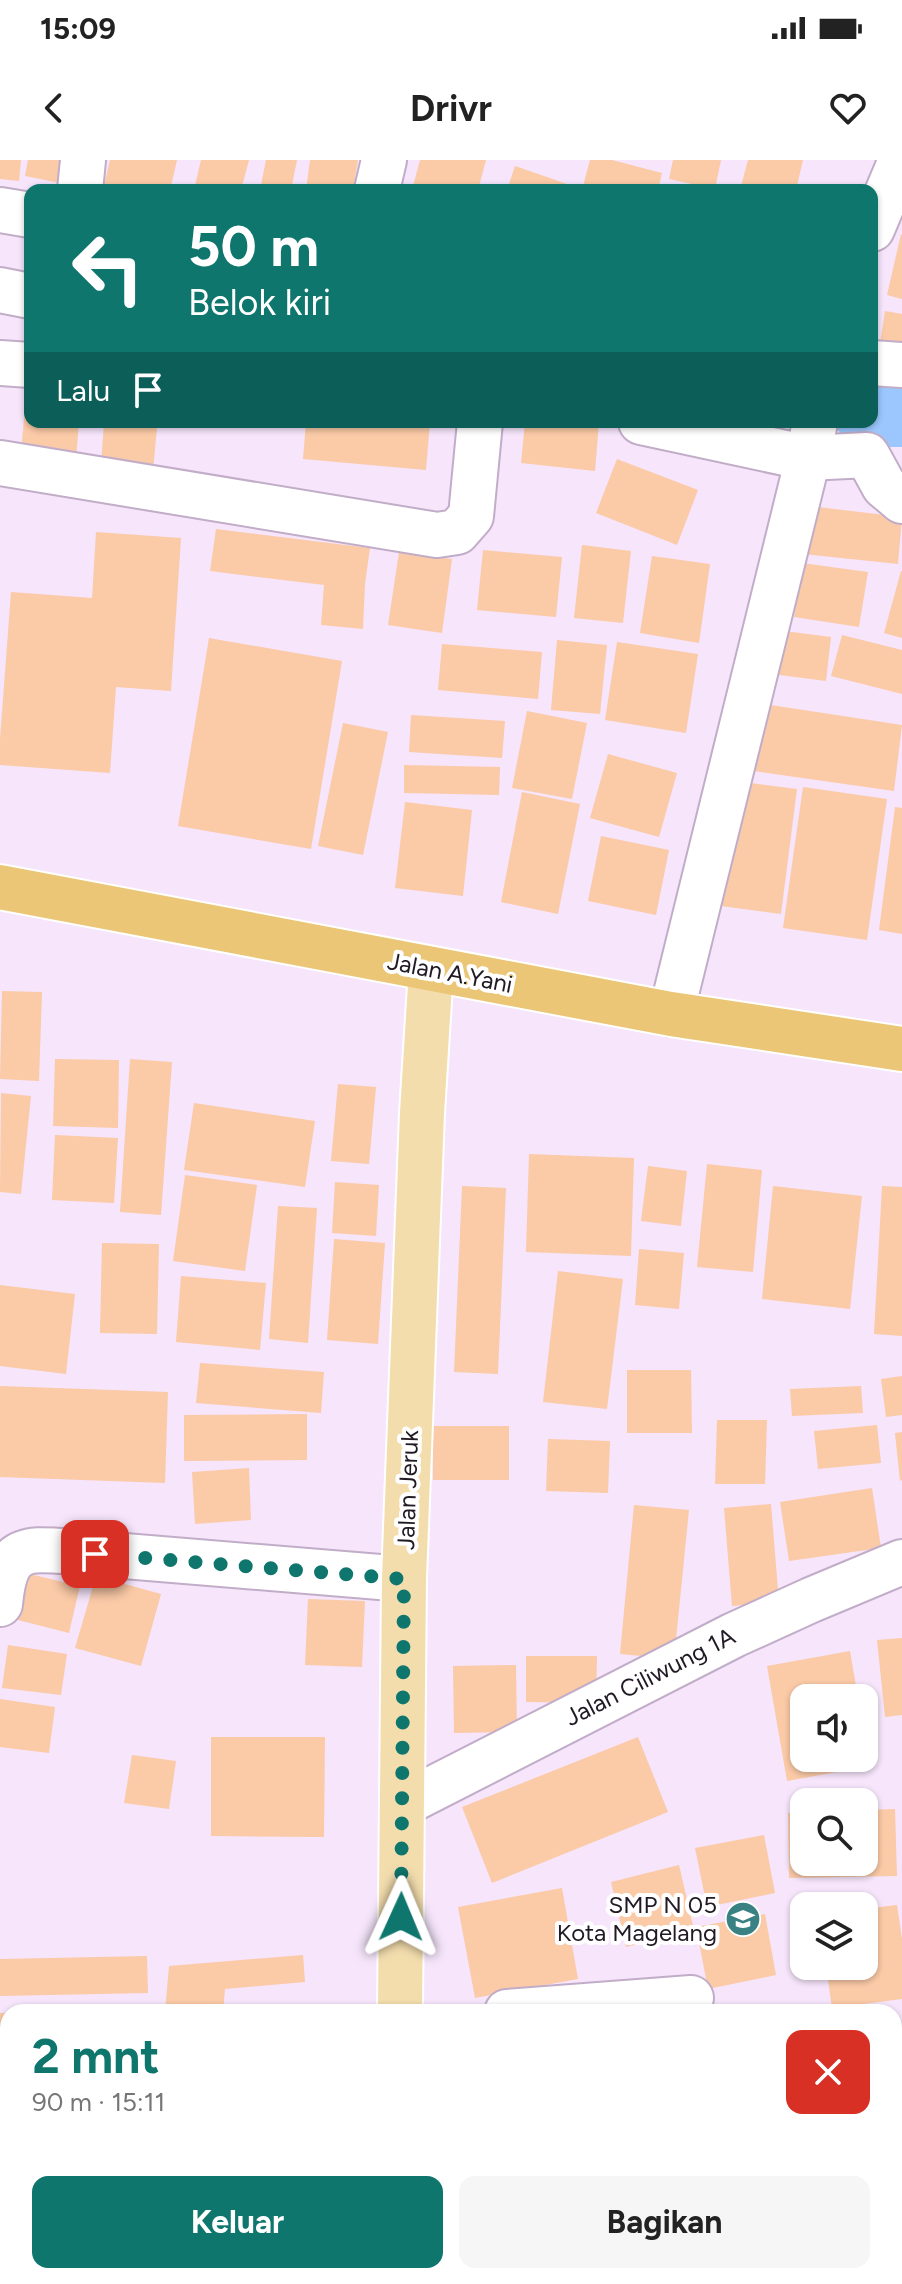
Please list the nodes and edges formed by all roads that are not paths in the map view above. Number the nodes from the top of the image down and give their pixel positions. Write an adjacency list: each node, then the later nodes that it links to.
1 (83, 160): 4 (street)
2 (384, 160): 5 (street)
3 (901, 160): 8 (street)
4 (81, 184)
5 (378, 184)
6 (0, 210): 7 (street)
7 (24, 214)
8 (878, 215)
9 (0, 290): 10 (street)
10 (24, 295)
11 (0, 363): 13 (street)
12 (878, 363): 14 (street)
13 (24, 365)
14 (902, 365)
15 (479, 428): 18 (street)
16 (688, 428): 17 (street)
17 (843, 448): 19 (street); 22 (street)
18 (0, 463)
19 (902, 501)
20 (0, 887): 21 (highway, Jalan A.Yani)
21 (431, 969): 22 (highway, Jalan A.Yani); 25 (main road, Jalan Jeruk)
22 (671, 1014): 23 (highway, Jalan A.Yani)
23 (902, 1049)
24 (902, 1562): 27 (street, Jalan Ciliwung 1A)
25 (404, 1579): 26 (street); 27 (main road, Jalan Jeruk)
26 (0, 1604)
27 (403, 1804): 29 (main road, Jalan Jeruk)
28 (691, 1998): 30 (street)
29 (400, 2004)
30 (612, 2004)

